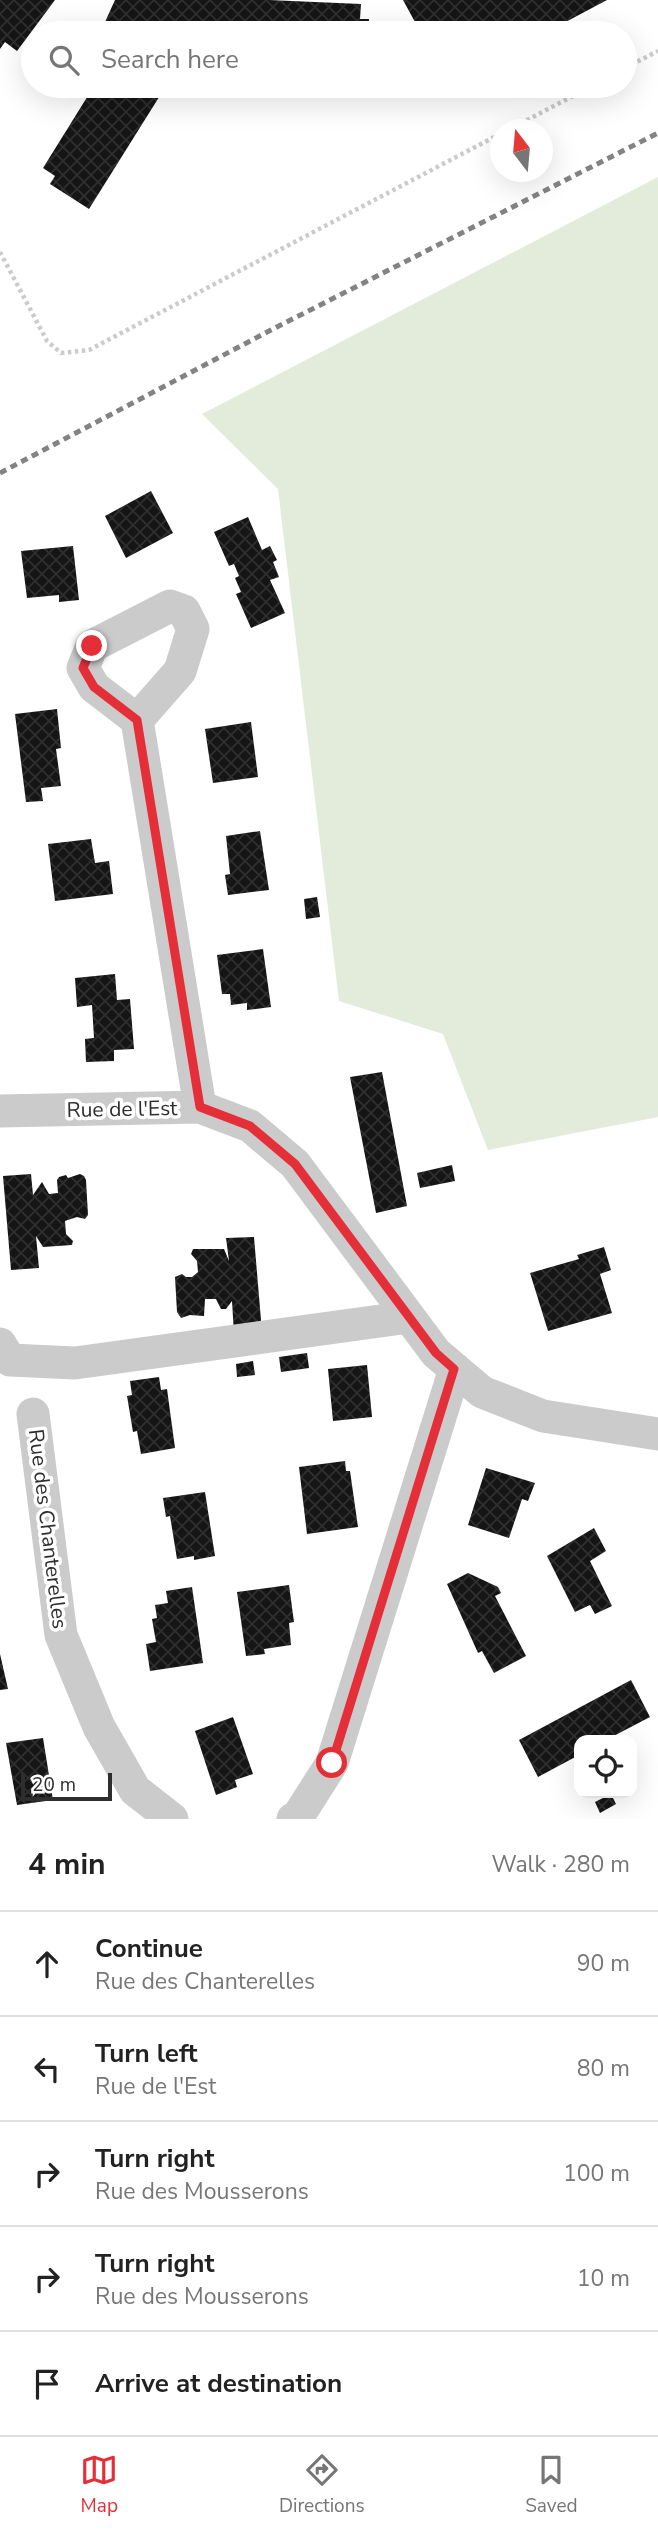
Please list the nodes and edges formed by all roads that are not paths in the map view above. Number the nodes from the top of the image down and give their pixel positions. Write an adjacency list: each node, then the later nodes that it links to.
1 (137, 720): 2 (street)
2 (200, 1107): 3 (street, Rue de l'Est); 4 (street, Rue de l'Est)
3 (0, 1111)
4 (409, 1317): 5 (street); 6 (street, Rue de l'Est)
5 (0, 1344)
6 (454, 1369): 8 (street, Rue de l'Est); 10 (street)
7 (33, 1414): 9 (street, Rue des Chanterelles)
8 (658, 1434)
9 (172, 1819)
10 (293, 1819)

